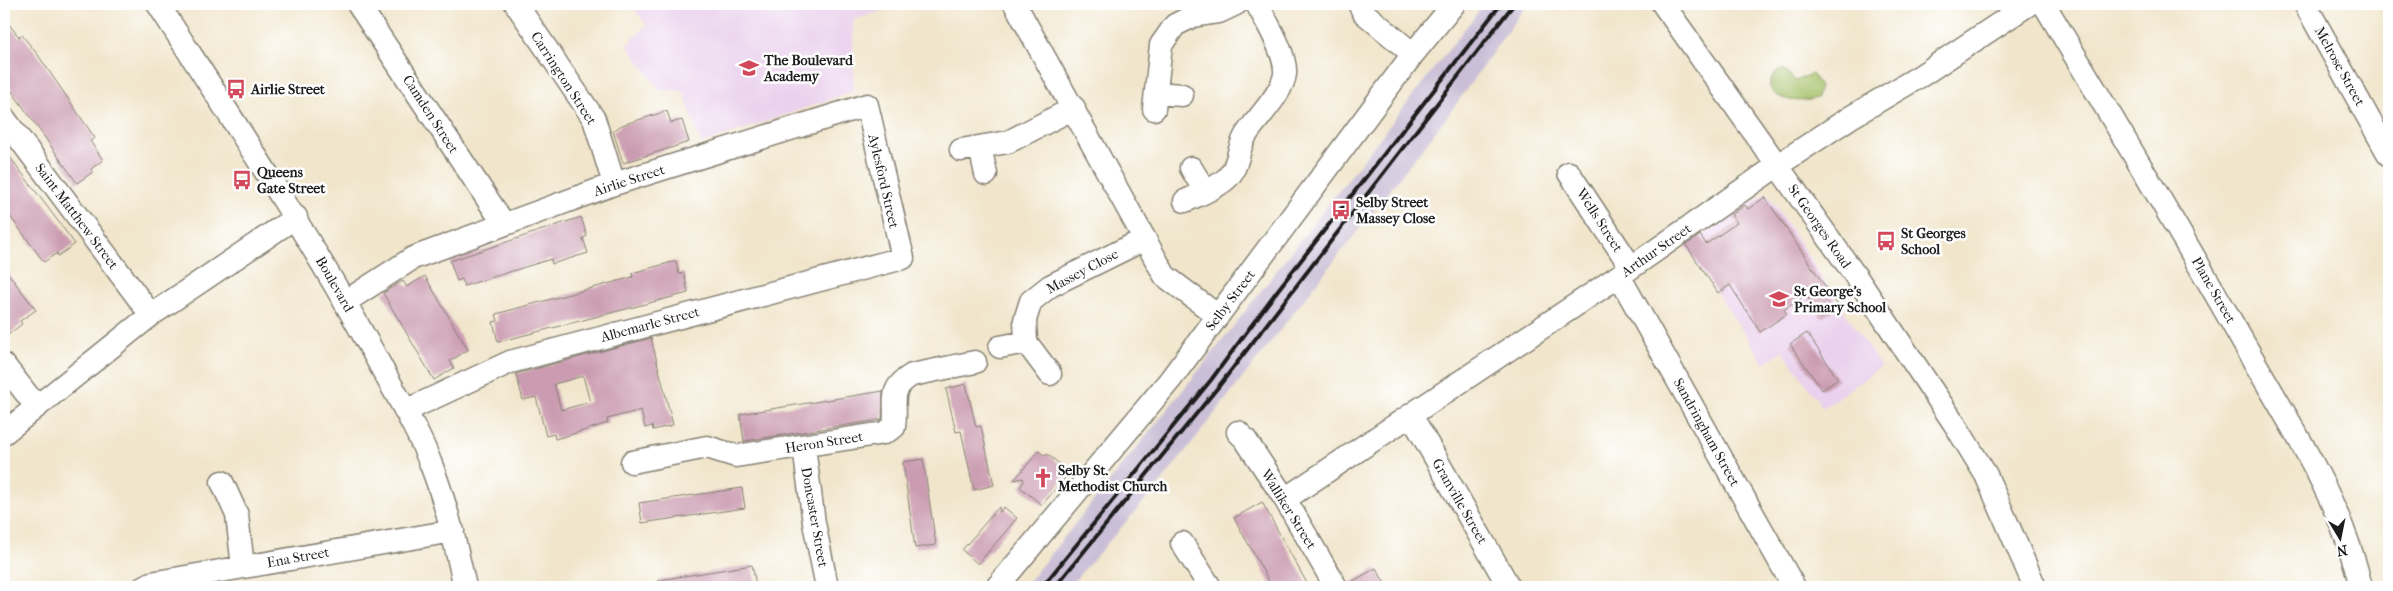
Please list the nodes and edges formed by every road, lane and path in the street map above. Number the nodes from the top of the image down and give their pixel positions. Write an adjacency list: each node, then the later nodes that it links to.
1 (158, 4): 24 (street, Boulevard)
2 (358, 4): 25 (street, Camden Street)
3 (516, 4): 23 (street, Carrington Street)
4 (1015, 4): 16 (street)
5 (1236, 4): 14 (street)
6 (1257, 4): 20 (street)
7 (1359, 4): 13 (street)
8 (1454, 4): 13 (street, Selby Street)
9 (1663, 4): 19 (street, St Georges Road)
10 (2029, 4): 19 (street, Arthur Street)
11 (2044, 4): 58 (street, Plane Street)
12 (2305, 4): 18 (street, Melrose Street)
13 (1413, 54): 31 (street, Selby Street)
14 (1182, 95)
15 (867, 104): 23 (street, Airlie Street); 27 (street, Aylesford Street)
16 (1074, 108): 22 (street); 26 (street)
17 (4, 118): 30 (street, Saint Matthew Street)
18 (2389, 155)
19 (1778, 165): 28 (street, Arthur Street); 57 (street, St Georges Road)
20 (1191, 168)
21 (1569, 173): 28 (street, Wells Street)
22 (986, 174)
23 (614, 184): 25 (street, Airlie Street)
24 (296, 217): 29 (street, Boulevard); 30 (street)
25 (504, 224): 29 (street, Airlie Street)
26 (1145, 239): 31 (street); 32 (street, Massey Close)
27 (904, 258): 38 (street, Albemarle Street)
28 (1625, 272): 39 (street, Arthur Street); 56 (street, Sandringham Street)
29 (345, 302): 38 (street, Boulevard)
30 (151, 315): 37 (street)
31 (1218, 316): 52 (street, Selby Street)
32 (1026, 342): 33 (street); 36 (street)
33 (1000, 347)
34 (975, 362): 42 (street, Heron Street)
35 (4, 365): 37 (street)
36 (1050, 374)
37 (36, 406): 41 (street)
38 (405, 411): 46 (street, Boulevard)
39 (1411, 415): 45 (street, Arthur Street); 55 (street, Granville Street)
40 (1238, 432): 45 (street, Walliker Street)
41 (4, 433)
42 (804, 447): 43 (street, Heron Street); 51 (street, Doncaster Street)
43 (632, 462)
44 (222, 482): 48 (street)
45 (1285, 499): 54 (street, Walliker Street)
46 (453, 531): 48 (street, Ena Street); 50 (street, Boulevard)
47 (1182, 542): 53 (street)
48 (243, 567): 49 (street, Ena Street)
49 (144, 587)
50 (465, 587)
51 (827, 587)
52 (997, 587)
53 (1210, 587)
54 (1336, 587)
55 (1509, 587)
56 (1794, 587)
57 (2035, 587)
58 (2361, 587)

